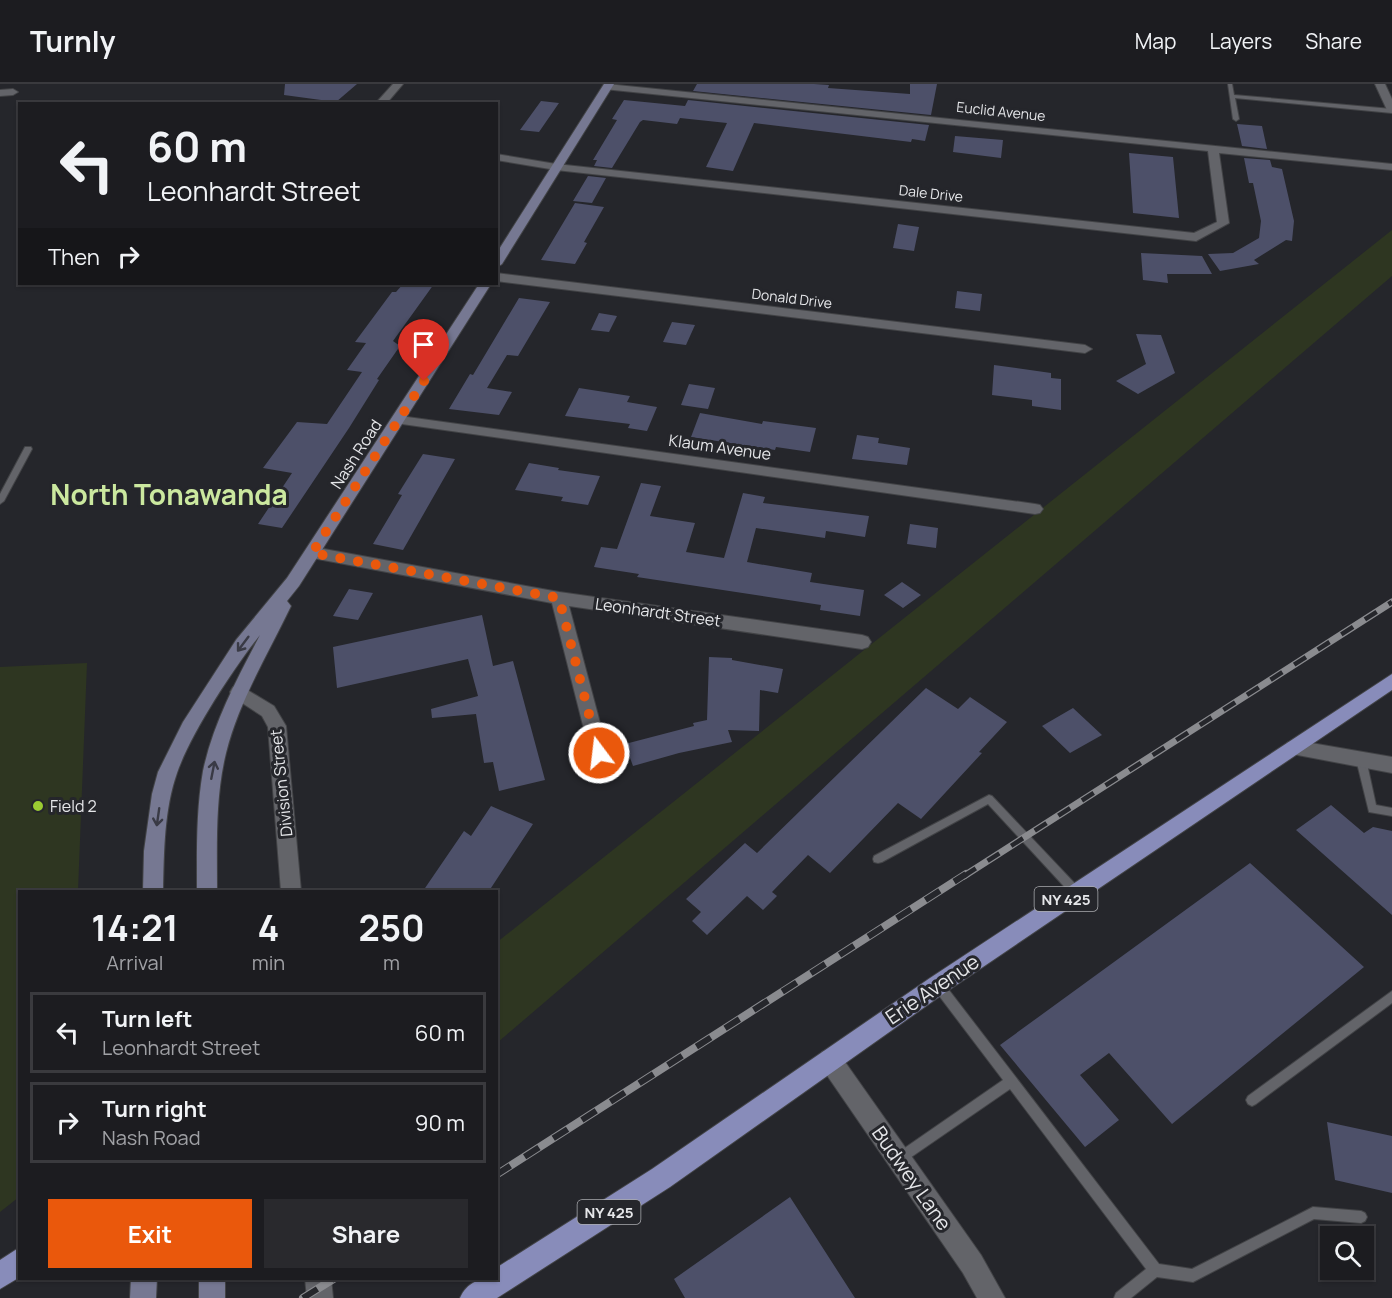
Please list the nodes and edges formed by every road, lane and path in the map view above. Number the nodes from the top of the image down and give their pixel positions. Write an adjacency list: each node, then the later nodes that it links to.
1 (398, 84): 8 (street)
2 (1230, 84): 7 (lane)
3 (1380, 84): 9 (street)
4 (608, 86): 11 (street, Euclid Avenue); 13 (main road)
5 (13, 92): 6 (street)
6 (0, 93)
7 (1232, 96): 9 (lane); 10 (lane)
8 (382, 102)
9 (1392, 111)
10 (1236, 119)
11 (1213, 147): 13 (street, Dale Drive); 14 (street, Euclid Avenue)
12 (498, 157): 13 (street)
13 (556, 167): 15 (main road)
14 (1392, 167)
15 (498, 261)
16 (498, 277): 18 (street, Donald Drive)
17 (484, 285): 19 (main road, Nash Road)
18 (1084, 349)
19 (400, 420): 22 (street, Klaum Avenue); 23 (main road, Nash Road)
20 (28, 449): 21 (lane)
21 (0, 501)
22 (1035, 509)
23 (312, 553): 24 (main road, Nash Road); 25 (street, Leonhardt Street)
24 (294, 582): 28 (main road); 35 (main road, one-way to 35)
25 (559, 598): 26 (street, Leonhardt Street); 30 (street)
26 (862, 642)
27 (1392, 681): 29 (main road, Erie Avenue / NY 425)
28 (239, 692): 36 (main road, one-way to 28); 37 (street, Division Street)
29 (1294, 748): 31 (street); 38 (main road, Erie Avenue / NY 425)
30 (599, 753)
31 (1361, 759): 32 (street); 33 (lane)
32 (1392, 765)
33 (1392, 812)
34 (878, 859): 38 (lane)
35 (153, 890)
36 (207, 890)
37 (291, 890)
38 (1076, 892): 39 (main road, Erie Avenue / NY 425)
39 (938, 985): 41 (main road, Erie Avenue / NY 425); 42 (lane)
40 (1392, 996): 43 (lane)
41 (830, 1060): 44 (street, Budwey Lane); 55 (main road, Erie Avenue / NY 425)
42 (1012, 1081): 44 (lane); 47 (lane)
43 (1252, 1100)
44 (898, 1159): 56 (street, Budwey Lane)
45 (1361, 1217): 47 (lane)
46 (18, 1262): 48 (main road)
47 (1155, 1270): 57 (lane)
48 (0, 1276)
49 (144, 1280): 52 (main road)
50 (212, 1280): 53 (main road)
51 (318, 1280): 54 (street)
52 (143, 1298)
53 (212, 1298)
54 (320, 1298)
55 (473, 1298)
56 (992, 1298)
57 (1121, 1298)

